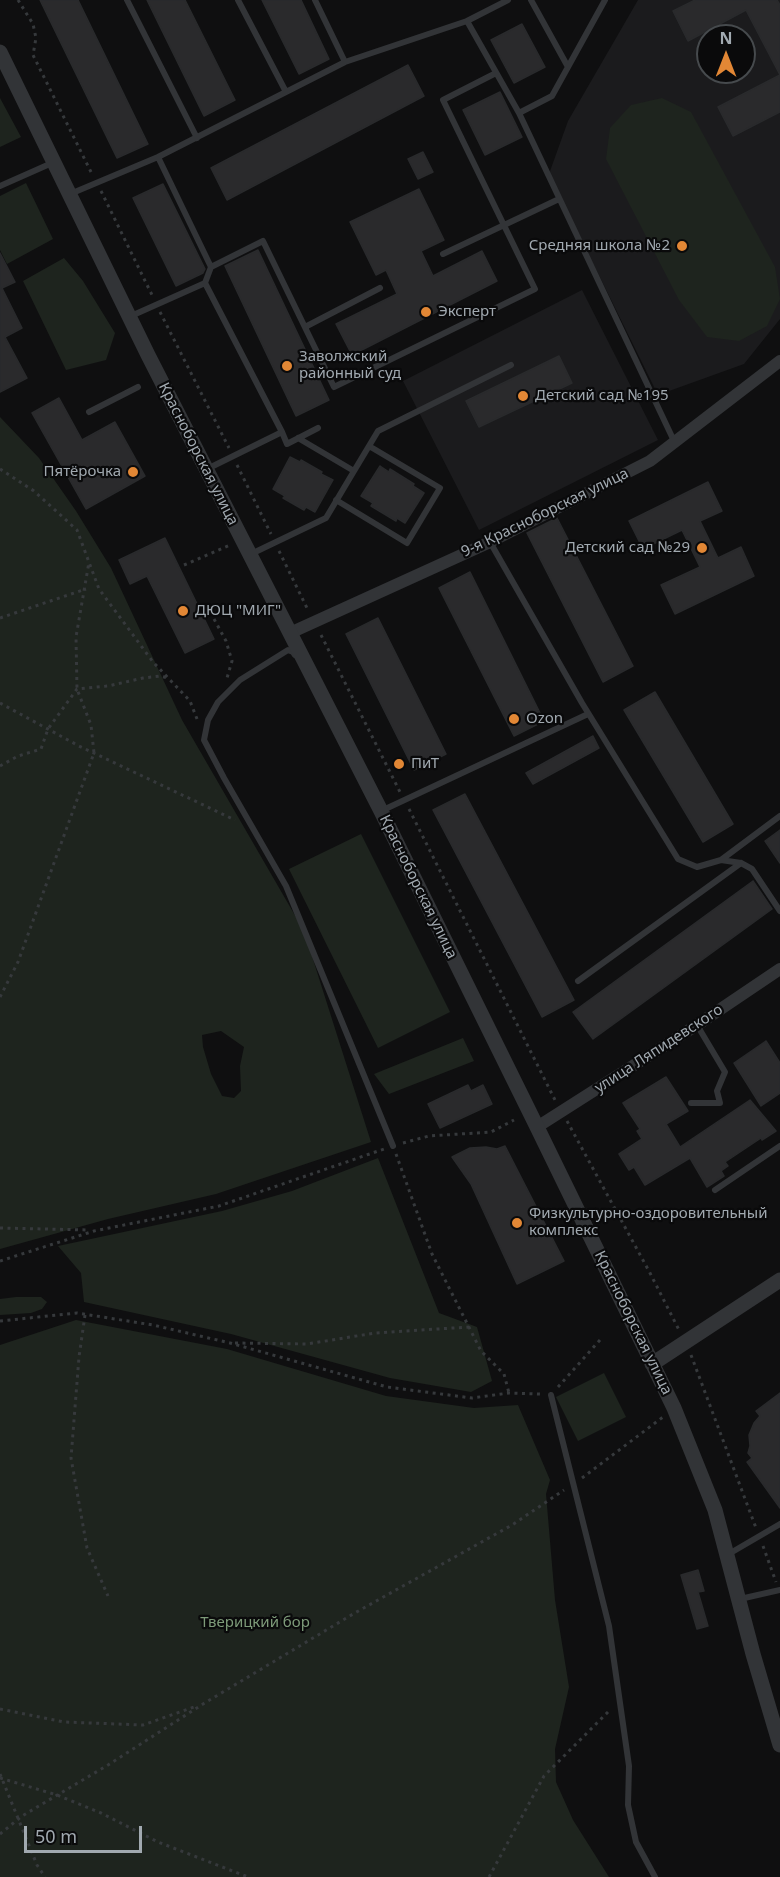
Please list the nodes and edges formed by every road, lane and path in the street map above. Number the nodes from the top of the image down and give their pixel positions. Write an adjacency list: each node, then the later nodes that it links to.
1 (18, 0): 18 (path)
2 (127, 0): 15 (lane)
3 (238, 0): 13 (lane)
4 (315, 0): 10 (lane)
5 (508, 0): 8 (lane)
6 (531, 0): 11 (lane)
7 (604, 0): 11 (lane)
8 (467, 21): 10 (lane); 12 (lane)
9 (0, 52): 17 (street, Красноборская улица)
10 (345, 62): 13 (lane)
11 (568, 67): 14 (lane)
12 (496, 73): 14 (lane); 22 (lane)
13 (286, 92): 15 (lane)
14 (519, 113): 21 (lane)
15 (197, 138): 16 (lane)
16 (158, 157): 18 (lane); 24 (lane)
17 (53, 163): 19 (lane); 20 (street, Красноборская улица)
18 (96, 182): 20 (lane); 27 (path)
19 (0, 186)
20 (69, 194): 28 (street, Красноборская улица)
21 (559, 199): 22 (lane); 37 (lane)
22 (505, 225): 23 (lane); 29 (lane)
23 (443, 255)
24 (211, 267): 25 (lane); 29 (lane)
25 (205, 283): 27 (lane); 35 (lane)
26 (380, 288): 29 (lane)
27 (157, 305): 28 (lane); 39 (path)
28 (129, 317): 41 (street, Красноборская улица)
29 (305, 327)
30 (780, 361): 37 (street, 9-я Красноборская улица)
31 (511, 365): 38 (lane)
32 (138, 387): 33 (lane)
33 (89, 412)
34 (318, 428): 36 (lane)
35 (282, 432): 36 (lane); 39 (lane)
36 (298, 438): 42 (lane)
37 (674, 441): 45 (street, 9-я Красноборская улица)
38 (369, 446): 42 (lane); 43 (lane)
39 (232, 456): 41 (lane); 46 (path)
40 (0, 469): 48 (path)
41 (206, 469): 44 (street, Красноборская улица)
42 (354, 471): 43 (lane)
43 (336, 500): 46 (lane)
44 (242, 539): 47 (street, Красноборская улица); 49 (path)
45 (490, 542): 53 (street, 9-я Красноборская улица); 59 (lane)
46 (275, 543): 47 (lane); 53 (path)
47 (250, 555): 54 (street, Красноборская улица)
48 (89, 562): 50 (path); 55 (path)
49 (184, 565)
50 (86, 589): 51 (path); 56 (path)
51 (0, 618)
52 (214, 618): 57 (path)
53 (314, 622): 54 (street, 9-я Красноборская улица); 65 (path)
54 (290, 633): 60 (street, Красноборская улица)
55 (168, 678): 56 (path); 62 (path)
56 (77, 689): 61 (path); 63 (path)
57 (218, 702): 60 (lane); 62 (lane)
58 (0, 703): 61 (path)
59 (588, 714): 65 (lane); 69 (lane)
60 (338, 726): 66 (street, Красноборская улица)
61 (48, 729): 63 (path); 64 (path)
62 (204, 740): 68 (lane)
63 (94, 753): 68 (path); 74 (path)
64 (0, 766)
65 (404, 800): 66 (lane); 77 (path)
66 (381, 812): 79 (street, Красноборская улица)
67 (780, 816): 69 (lane)
68 (253, 828): 80 (lane)
69 (721, 860): 70 (lane)
70 (741, 863): 71 (lane); 73 (lane)
71 (780, 911)
72 (780, 969): 75 (street, улица Ляпидевского)
73 (578, 981)
74 (0, 997)
75 (697, 1025): 76 (lane); 77 (street, улица Ляпидевского)
76 (691, 1103)
77 (562, 1112): 79 (street, улица Ляпидевского); 92 (path)
78 (514, 1120): 80 (path)
79 (537, 1127): 93 (street, Красноборская улица)
80 (393, 1146): 84 (path); 89 (path)
81 (780, 1146): 82 (lane)
82 (715, 1190)
83 (0, 1228): 84 (path)
84 (94, 1231): 85 (path)
85 (0, 1261)
86 (780, 1280): 92 (street)
87 (85, 1315): 88 (path); 91 (path); 102 (path)
88 (0, 1321)
89 (469, 1327): 91 (path); 94 (path)
90 (600, 1340): 95 (path)
91 (230, 1343): 94 (path)
92 (686, 1343): 93 (street); 99 (path)
93 (652, 1364): 96 (street, Красноборская улица)
94 (509, 1393): 95 (path)
95 (551, 1395): 97 (lane)
96 (674, 1408): 97 (path); 100 (street, Красноборская улица)
97 (573, 1484): 104 (lane); 105 (path)
98 (780, 1524): 99 (lane)
99 (759, 1536): 100 (lane); 101 (path)
100 (727, 1555): 103 (street, Красноборская улица)
101 (780, 1590): 103 (lane)
102 (108, 1596)
103 (739, 1600): 107 (street, Красноборская улица)
104 (620, 1700): 114 (path); 115 (lane)
105 (203, 1704): 106 (path); 109 (path)
106 (0, 1709)
107 (780, 1745)
108 (0, 1777): 109 (path); 110 (path)
109 (57, 1795): 110 (path); 113 (path)
110 (18, 1820): 111 (path); 112 (path)
111 (0, 1834)
112 (45, 1877)
113 (248, 1877)
114 (489, 1877)
115 (655, 1877)

